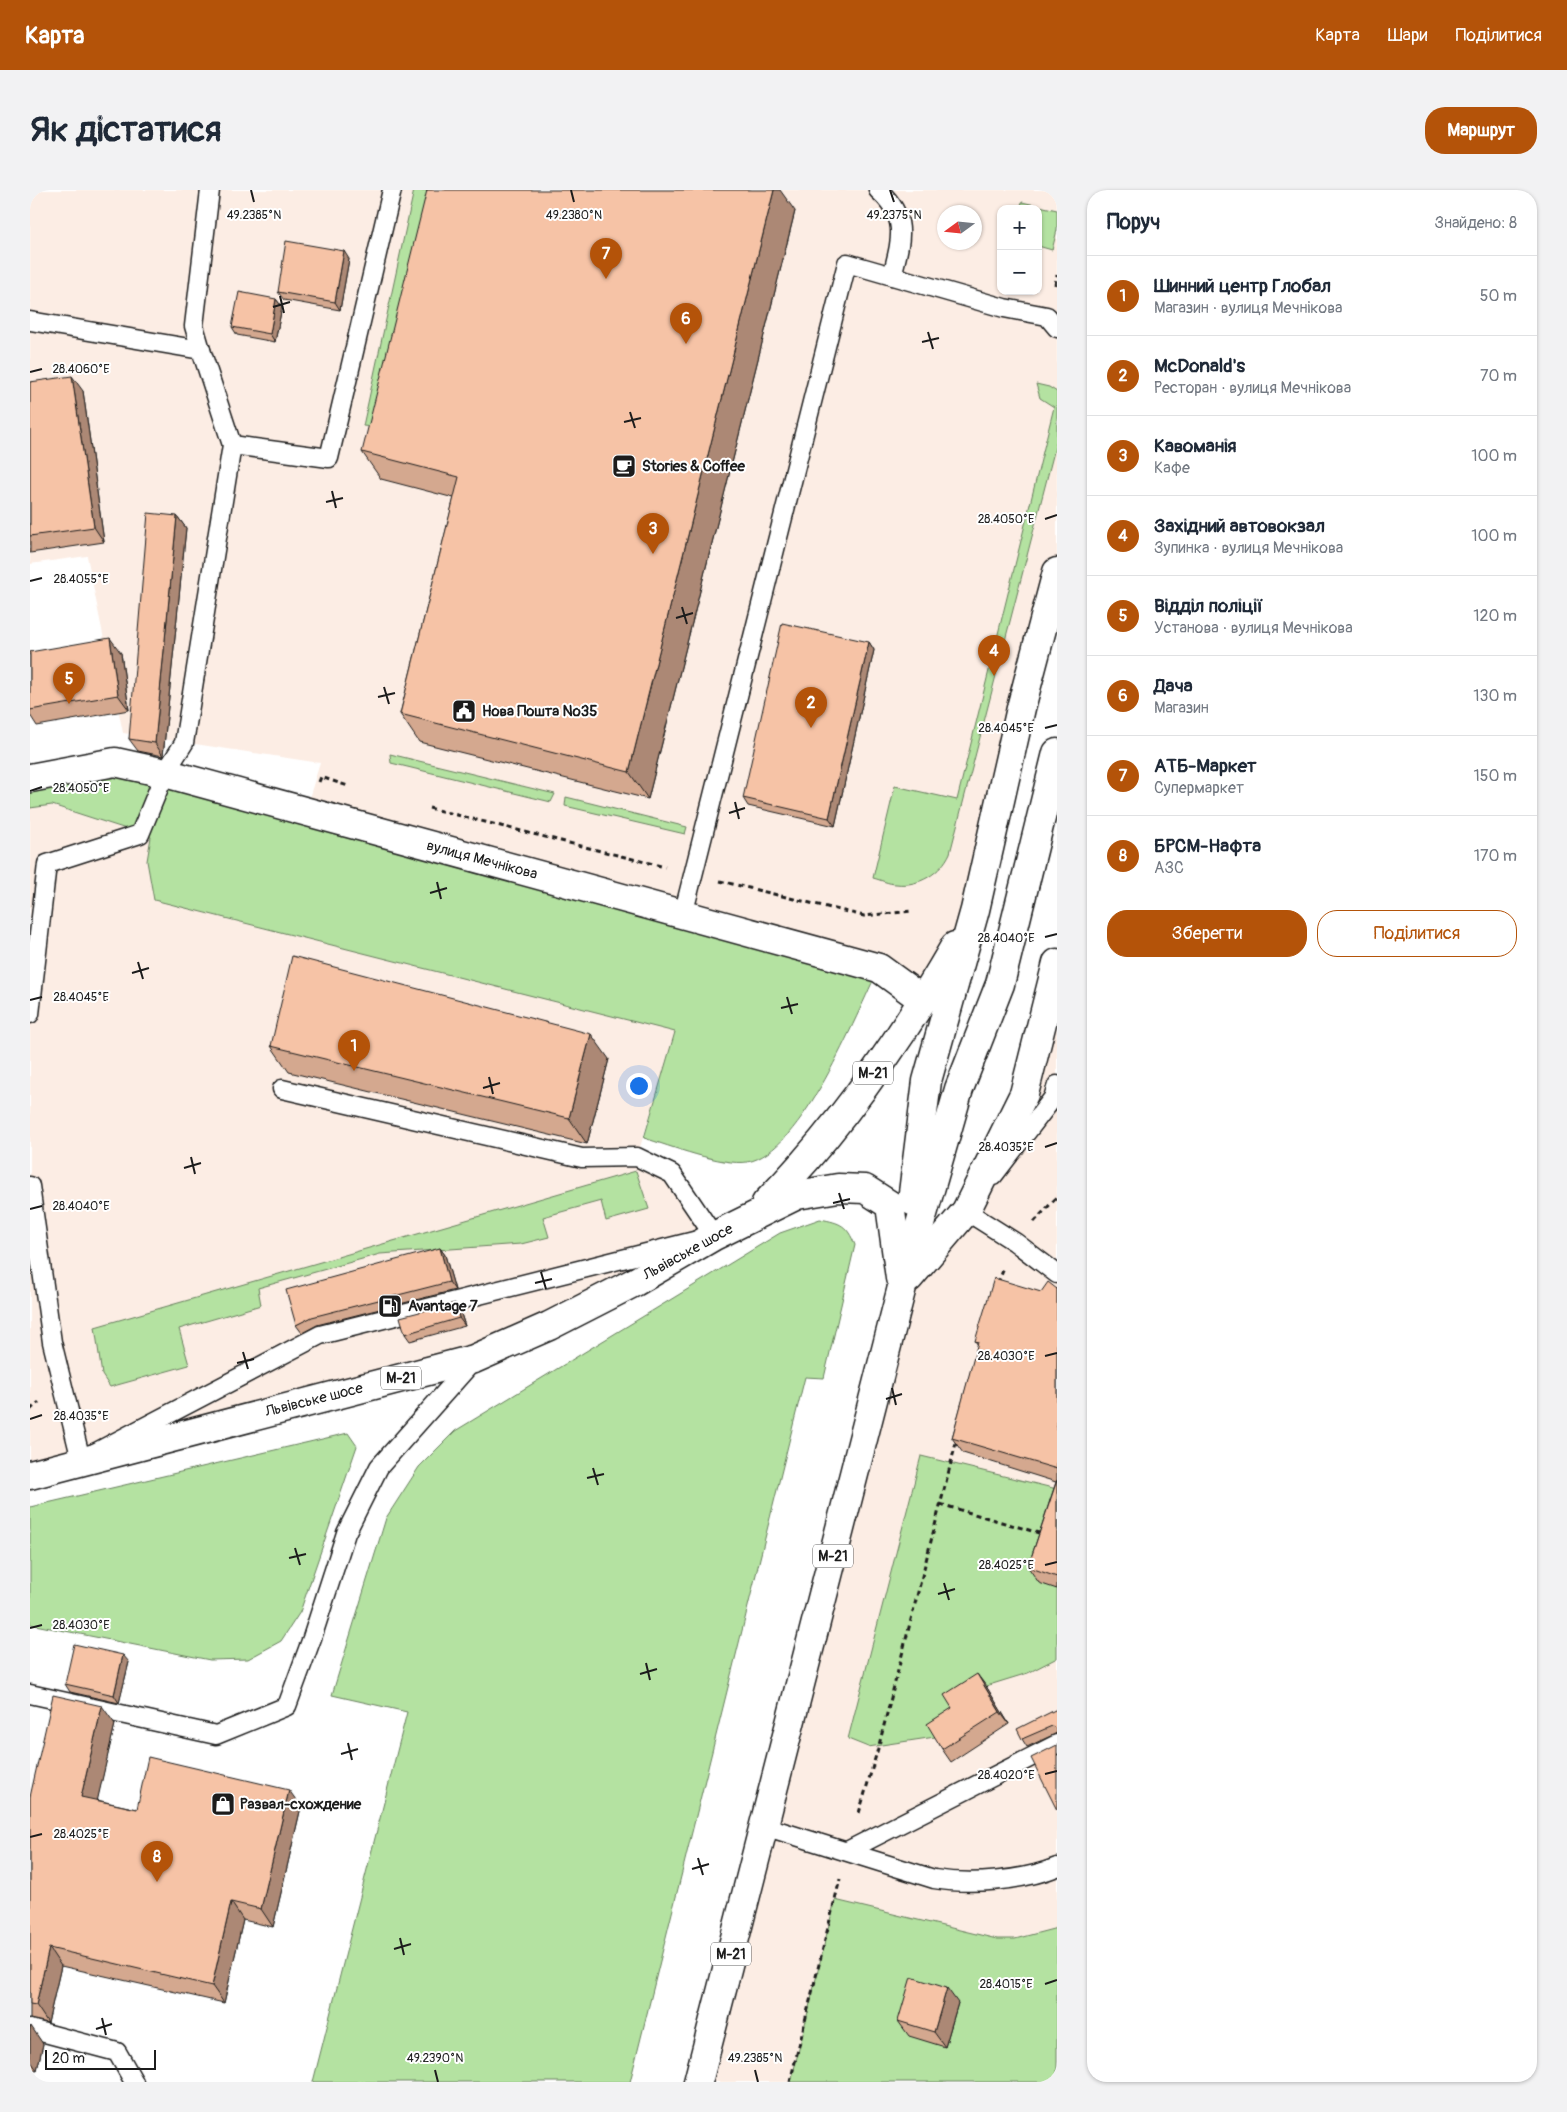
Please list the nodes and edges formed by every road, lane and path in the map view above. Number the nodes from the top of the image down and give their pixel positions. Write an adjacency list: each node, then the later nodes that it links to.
1 (210, 190): 9 (lane)
2 (392, 190): 10 (lane)
3 (878, 190): 5 (lane)
4 (1057, 274): 6 (path)
5 (892, 276): 8 (lane); 18 (lane)
6 (1054, 285)
7 (30, 321): 9 (lane)
8 (1057, 328)
9 (201, 350): 10 (lane)
10 (232, 445): 13 (lane)
11 (1057, 572): 19 (main road, М-21)
12 (1057, 753): 35 (main road)
13 (165, 773): 14 (main road, вулиця Мечнікова); 17 (main road, вулиця Мечнікова); 24 (lane)
14 (30, 778)
15 (356, 788): 17 (path)
16 (420, 806): 18 (path)
17 (305, 811): 21 (main road, вулиця Мечнікова)
18 (693, 874): 20 (path); 21 (lane)
19 (975, 910): 23 (main road, М-21); 35 (main road, М-21)
20 (912, 911)
21 (683, 915): 23 (main road, вулиця Мечнікова)
22 (1057, 963): 29 (main road, М-21)
23 (923, 1000): 30 (main road, М-21)
24 (30, 1014)
25 (282, 1089): 31 (lane)
26 (1056, 1094): 29 (lane)
27 (30, 1186): 33 (lane)
28 (1057, 1197): 32 (path)
29 (966, 1210): 32 (lane); 35 (main road, М-21)
30 (749, 1220): 31 (main road, Львівське шосе / М-21); 35 (main road, Львівське шосе)
31 (714, 1236): 37 (main road, Львівське шосе / М-21); 39 (lane)
32 (1015, 1242): 34 (lane); 36 (path)
33 (35, 1256): 39 (lane)
34 (1057, 1274)
35 (902, 1287): 45 (main road, М-21)
36 (996, 1287)
37 (474, 1359): 39 (main road, Львівське шосе / М-21); 43 (lane)
38 (957, 1438): 41 (path)
39 (81, 1460): 40 (main road, Львівське шосе / М-21)
40 (30, 1475)
41 (940, 1504): 42 (path); 46 (path)
42 (1039, 1533)
43 (30, 1694)
44 (1057, 1744): 46 (lane)
45 (764, 1826): 46 (lane); 50 (main road, М-21)
46 (847, 1851): 47 (lane); 51 (path)
47 (1057, 1867)
48 (30, 2030): 49 (lane)
49 (134, 2082)
50 (698, 2082)
51 (790, 2082)

